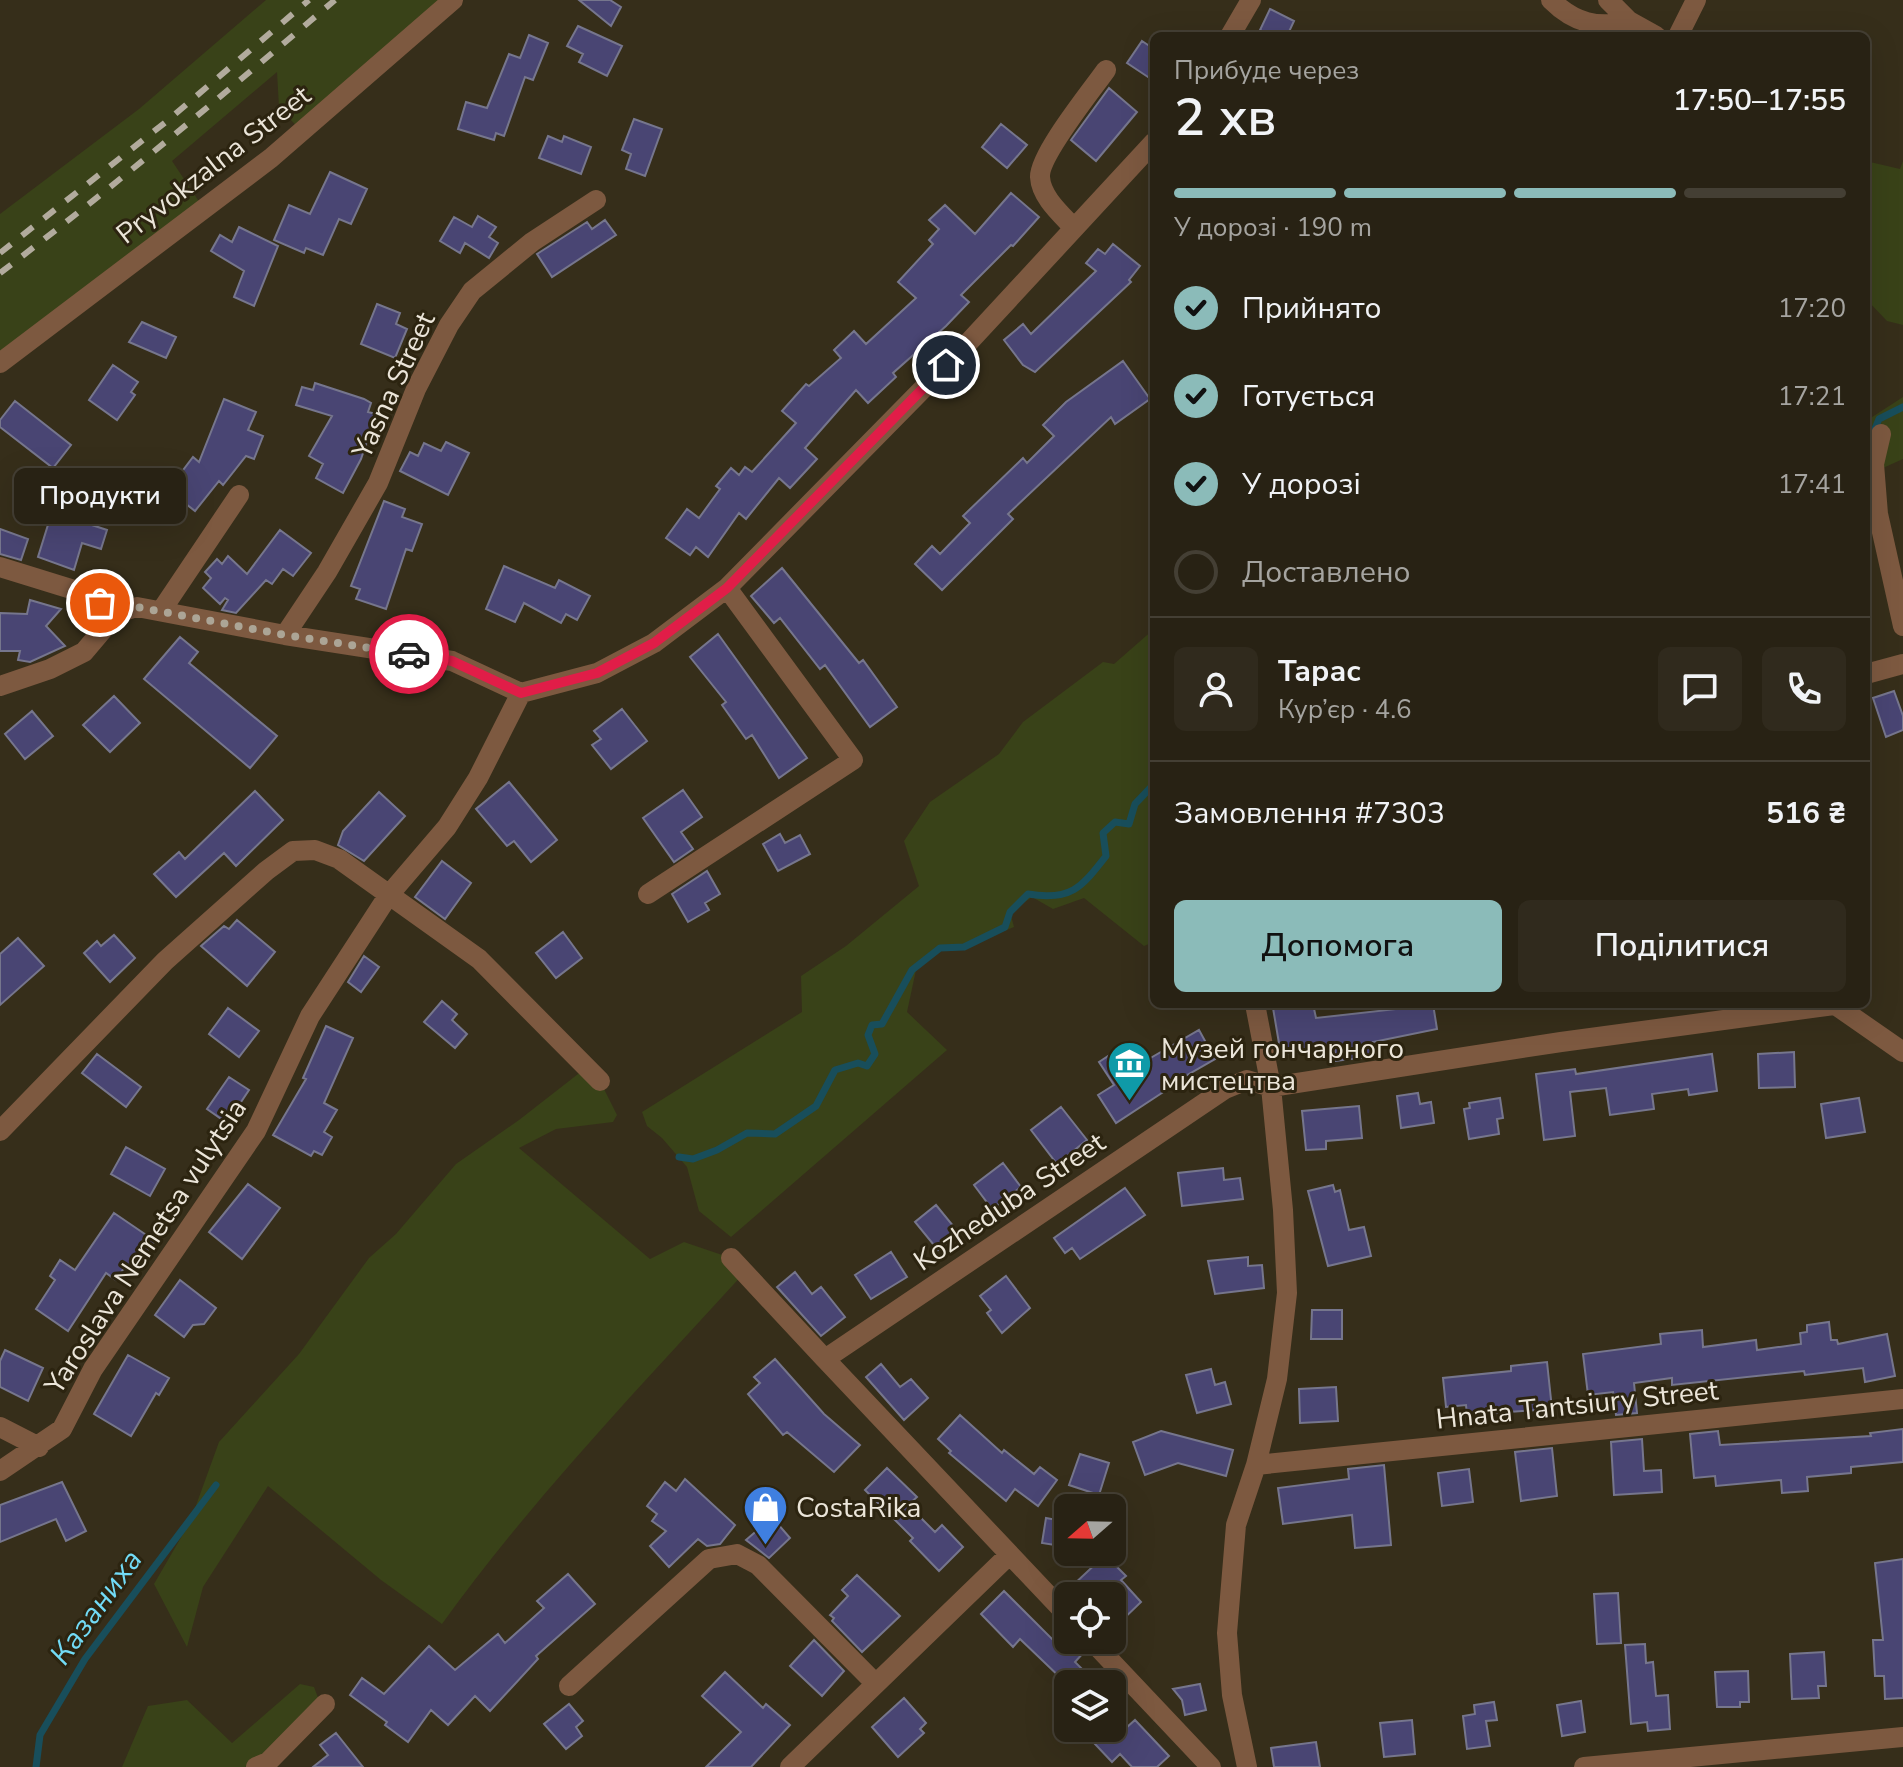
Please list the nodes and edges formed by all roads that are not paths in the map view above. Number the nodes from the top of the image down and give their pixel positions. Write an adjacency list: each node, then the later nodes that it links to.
1 (453, 0): 14 (street, Pryvokzalna Street)
2 (1251, 0): 7 (street)
3 (1551, 0): 6 (street)
4 (1608, 0): 6 (street)
5 (1696, 0): 9 (street)
6 (1629, 21): 8 (street)
7 (1232, 32)
8 (1649, 32)
9 (1680, 32)
10 (1106, 70): 13 (street)
11 (1150, 146): 13 (street)
12 (596, 200): 22 (street, Yasna Street)
13 (1074, 228): 18 (street)
14 (0, 363)
15 (1881, 434): 21 (street)
16 (239, 495): 19 (street)
17 (0, 567): 20 (street)
18 (727, 588): 26 (street); 27 (street)
19 (161, 611): 20 (street); 22 (street)
20 (117, 613): 25 (street)
21 (1903, 626)
22 (285, 635): 26 (street)
23 (1903, 664): 24 (street)
24 (1870, 673)
25 (0, 686)
26 (521, 693): 28 (street, Yaroslava Nemetsa vulytsia)
27 (648, 894)
28 (388, 896): 33 (street); 35 (street); 40 (street, Yaroslava Nemetsa vulytsia)
29 (1256, 1008): 34 (street)
30 (1805, 1008): 34 (street, Kozheduba Street)
31 (1840, 1008): 32 (street)
32 (1903, 1052)
33 (600, 1081)
34 (1271, 1087): 37 (street, Kozheduba Street); 41 (street)
35 (0, 1131)
36 (731, 1258): 37 (street)
37 (825, 1359): 43 (street)
38 (1903, 1399): 41 (street, Hnata Tantsiury Street)
39 (0, 1427): 40 (street)
40 (39, 1447): 42 (street, Yaroslava Nemetsa vulytsia)
41 (1256, 1465): 53 (street)
42 (0, 1471)
43 (1008, 1556): 44 (street); 46 (street)
44 (1054, 1602)
45 (1104, 1654): 52 (street)
46 (876, 1684): 47 (street); 51 (street)
47 (569, 1686)
48 (325, 1704): 50 (street)
49 (1903, 1737): 54 (street)
50 (256, 1767)
51 (790, 1767)
52 (1211, 1767)
53 (1247, 1767)
54 (1584, 1767)

